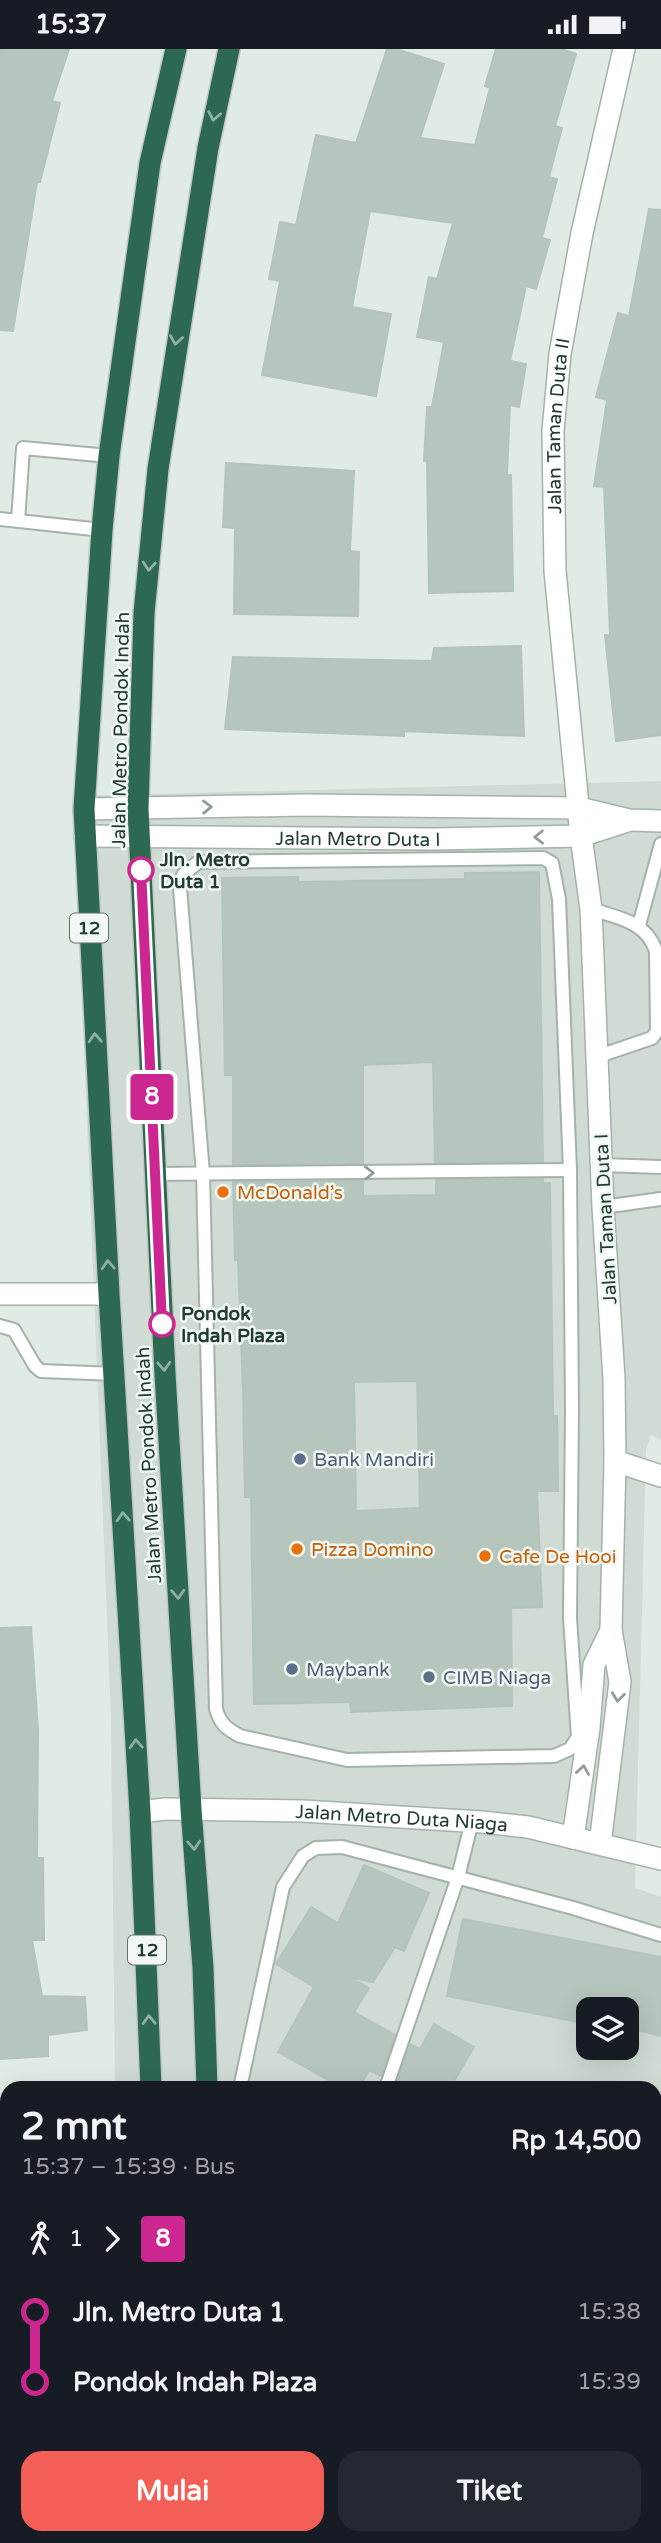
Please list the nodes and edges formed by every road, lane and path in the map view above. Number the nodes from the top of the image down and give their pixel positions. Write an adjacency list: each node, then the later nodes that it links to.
1 (176, 49): 4 (highway, Jalan Metro Pondok Indah / 12)
2 (229, 49): 12 (highway, Jalan Metro Pondok Indah, one-way to 12)
3 (624, 49): 10 (street, Jalan Taman Duta II)
4 (109, 456): 6 (lane); 7 (highway, Jalan Metro Pondok Indah / 12)
5 (0, 519): 6 (lane)
6 (18, 521): 7 (lane)
7 (102, 530): 11 (highway, Jalan Metro Pondok Indah / 12)
8 (304, 805): 9 (street, Jalan Metro Duta I); 12 (street, Jalan Metro Duta I, one-way to 8); 19 (street)
9 (433, 805): 10 (street, Jalan Metro Duta I); 21 (street)
10 (579, 808): 13 (street, Jalan Metro Duta I); 16 (street, Jalan Taman Duta I)
11 (84, 809): 12 (street, Jalan Metro Duta I); 17 (highway, Jalan Metro Pondok Indah / 12)
12 (138, 809): 15 (highway, Jalan Metro Pondok Indah)
13 (629, 820): 14 (street, Jalan Metro Duta I); 16 (street, Jalan Metro Duta I)
14 (661, 821)
15 (139, 836): 17 (street, Jalan Metro Duta I); 18 (street, Jalan Metro Duta I); 29 (highway, Jalan Metro Pondok Indah)
16 (581, 836): 21 (street, Jalan Metro Duta I, one-way to 21); 23 (street, Jalan Taman Duta I)
17 (85, 837): 34 (highway, Jalan Metro Pondok Indah / 12, one-way to 17)
18 (212, 837): 19 (street, Jalan Metro Duta I); 22 (lane)
19 (304, 837): 21 (street, Jalan Metro Duta I)
20 (661, 844): 24 (lane)
21 (433, 849): 22 (lane); 28 (lane)
22 (213, 862): 30 (lane)
23 (591, 909): 24 (lane); 25 (street, Jalan Taman Duta I)
24 (639, 925): 25 (lane)
25 (596, 1057): 26 (street, Jalan Taman Duta I)
26 (602, 1165): 27 (lane); 32 (street, Jalan Taman Duta I)
27 (661, 1167)
28 (570, 1170): 30 (lane, one-way to 28); 30 (lane)
29 (155, 1174): 30 (lane); 40 (highway, Jalan Metro Pondok Indah, one-way to 40)
30 (202, 1174)
31 (661, 1199): 32 (lane)
32 (603, 1207): 37 (street, Jalan Taman Duta I)
33 (0, 1294): 34 (street)
34 (109, 1294): 36 (highway, Jalan Metro Pondok Indah / 12)
35 (0, 1326): 36 (lane)
36 (115, 1374): 41 (highway, Jalan Metro Pondok Indah / 12, one-way to 36)
37 (615, 1461): 38 (street); 39 (street, Jalan Taman Duta I)
38 (661, 1476)
39 (611, 1630): 43 (street, Jalan Taman Duta I, one-way to 39); 44 (street, Jalan Taman Duta I, one-way to 44)
40 (191, 1809): 41 (street, Jalan Metro Duta Niaga); 42 (street, Jalan Metro Duta Niaga); 49 (highway, Jalan Metro Pondok Indah, one-way to 49)
41 (140, 1812): 48 (highway, Jalan Metro Pondok Indah / 12, one-way to 41)
42 (472, 1822): 43 (street, Jalan Metro Duta Niaga); 46 (lane)
43 (572, 1837): 44 (street, Jalan Metro Duta Niaga)
44 (600, 1844): 45 (street, Jalan Metro Duta Niaga)
45 (661, 1859)
46 (458, 1877): 47 (lane); 50 (lane); 51 (lane)
47 (661, 1935)
48 (151, 2081)
49 (211, 2081)
50 (242, 2081)
51 (388, 2081)

